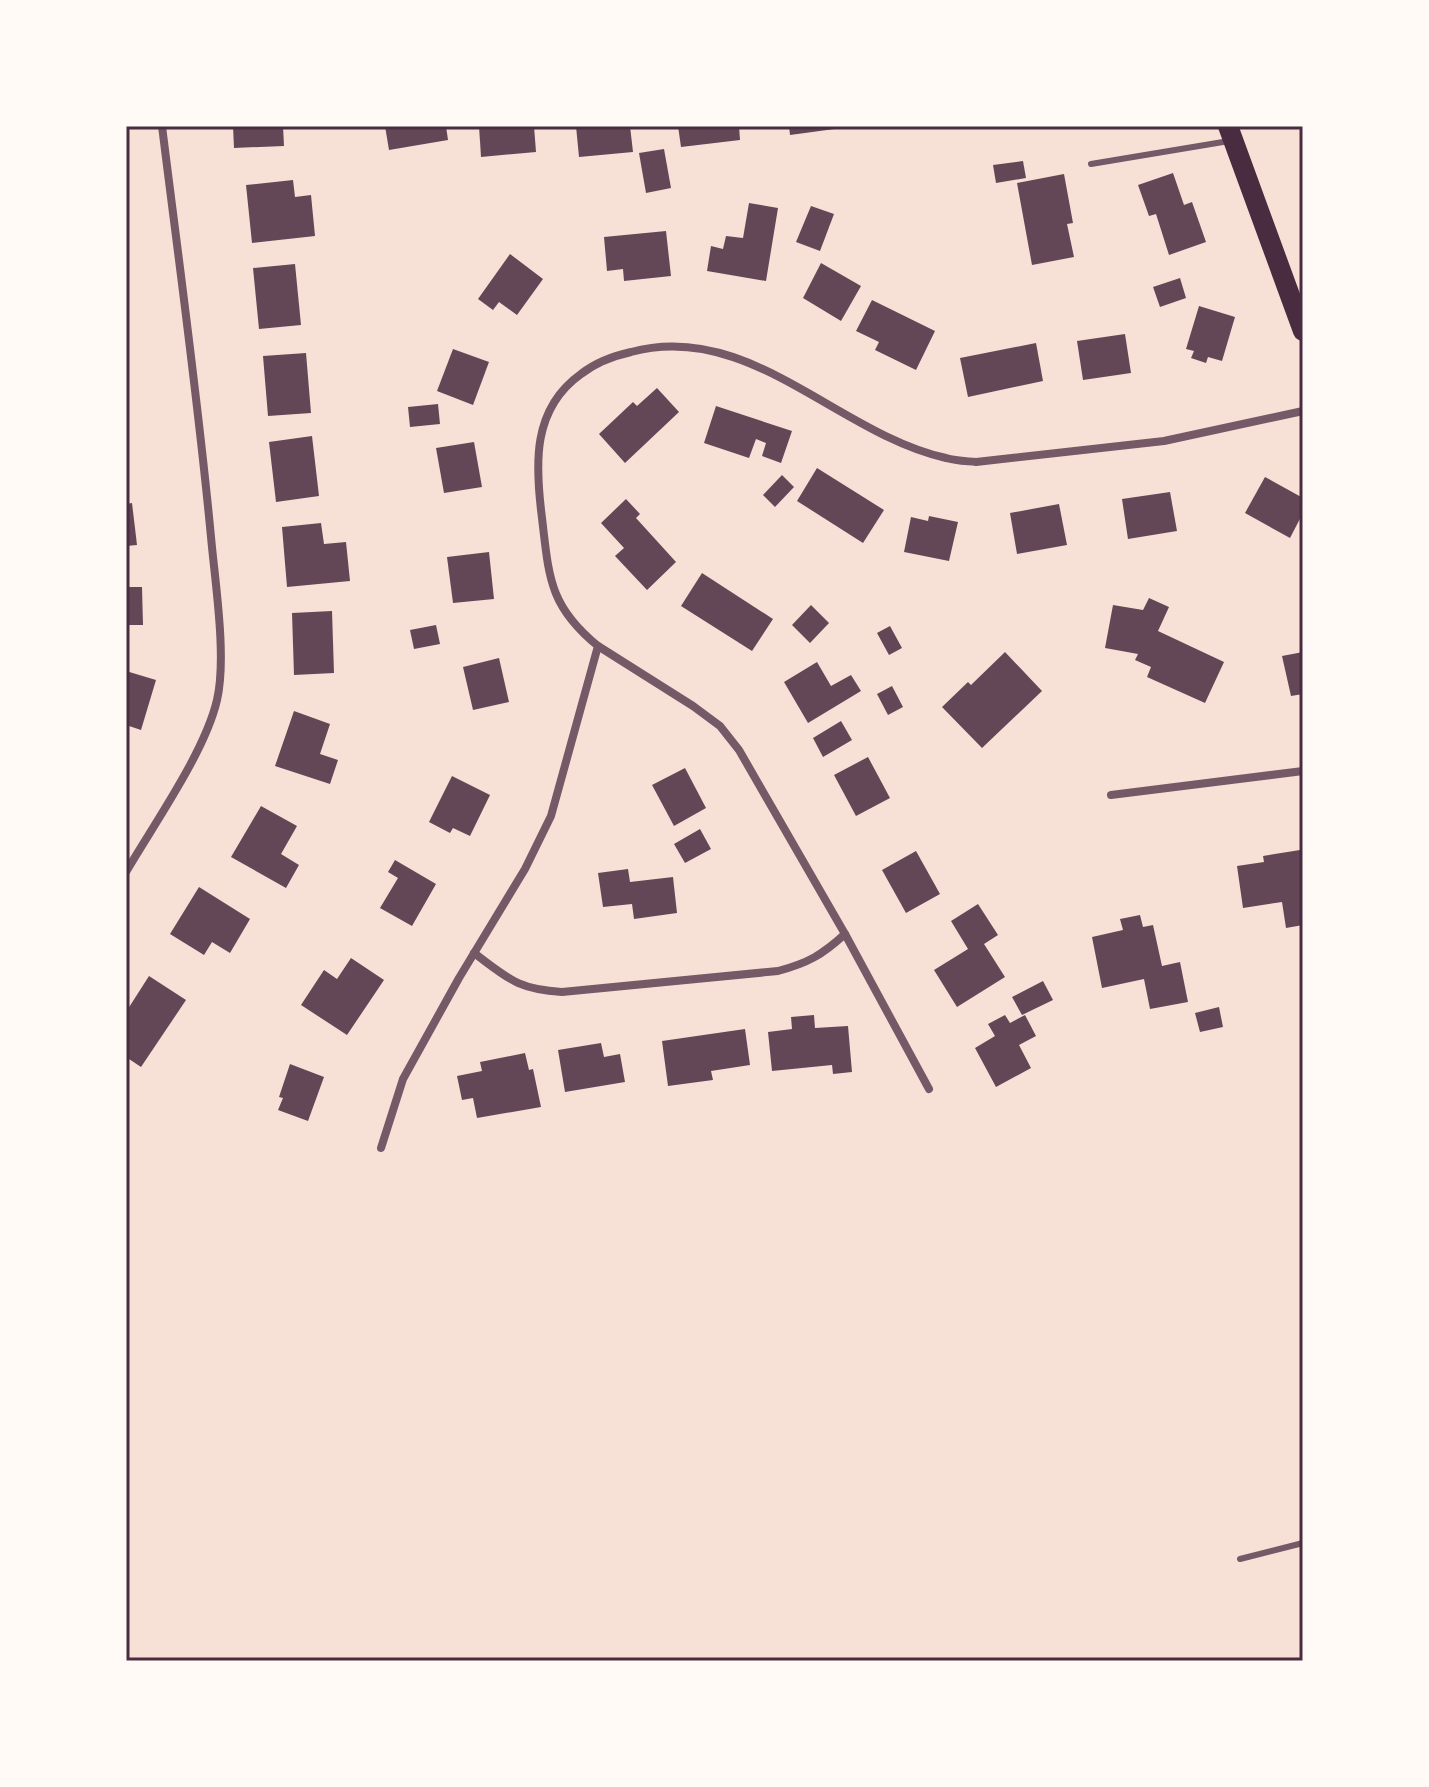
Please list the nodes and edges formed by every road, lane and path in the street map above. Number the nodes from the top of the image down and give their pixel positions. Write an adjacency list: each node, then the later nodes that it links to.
1 (162, 126): 9 (street)
2 (1230, 133): 3 (lane); 4 (main road)
3 (1091, 164)
4 (1303, 331)
5 (1303, 411): 6 (street)
6 (598, 646): 10 (street); 11 (street)
7 (1303, 771): 8 (street)
8 (1111, 795)
9 (126, 872)
10 (845, 934): 11 (street); 12 (street)
11 (474, 953): 13 (street)
12 (929, 1089)
13 (381, 1148)
14 (1303, 1543): 15 (lane)
15 (1240, 1559)

